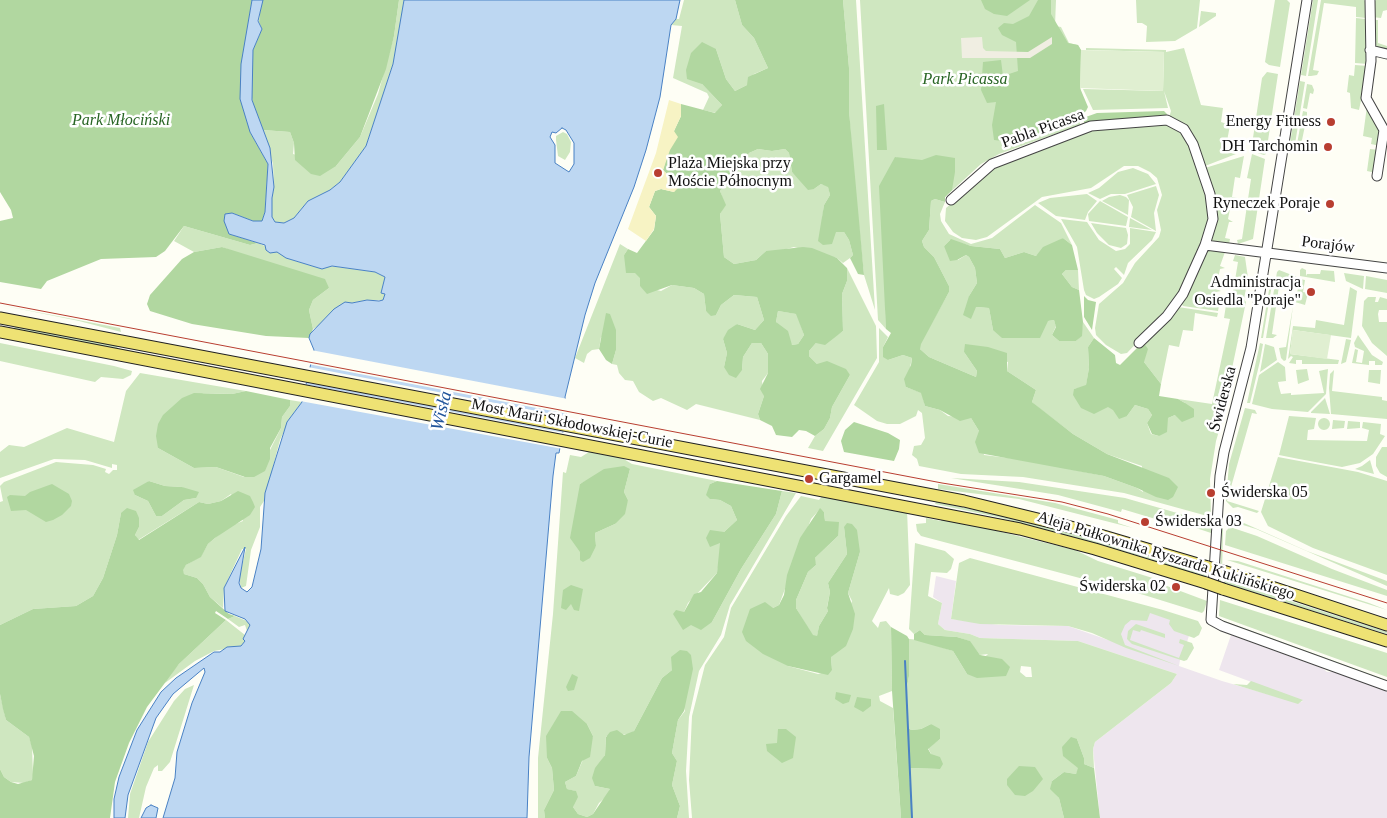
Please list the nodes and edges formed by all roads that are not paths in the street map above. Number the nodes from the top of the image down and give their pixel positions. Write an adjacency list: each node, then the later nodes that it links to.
1 (1307, 0): 8 (street, Świderska)
2 (1370, 0): 3 (street)
3 (1370, 50): 4 (street); 5 (street)
4 (1387, 54)
5 (1377, 176)
6 (951, 200): 7 (street, Pabla Picassa)
7 (1205, 245): 8 (street); 12 (street, Pabla Picassa)
8 (1265, 253): 9 (street, Porajów); 17 (street, Świderska)
9 (1387, 268)
10 (0, 318): 13 (main road, Most Marii Skłodowskiej-Curie)
11 (0, 332): 14 (main road, Most Marii Skłodowskiej-Curie)
12 (1139, 343)
13 (935, 495): 15 (main road, Aleja Pułkownika Ryszarda Kuklińskiego, bridge)
14 (932, 510): 16 (main road, Aleja Pułkownika Ryszarda Kuklińskiego, bridge)
15 (1386, 625)
16 (1387, 643)
17 (1387, 686)

